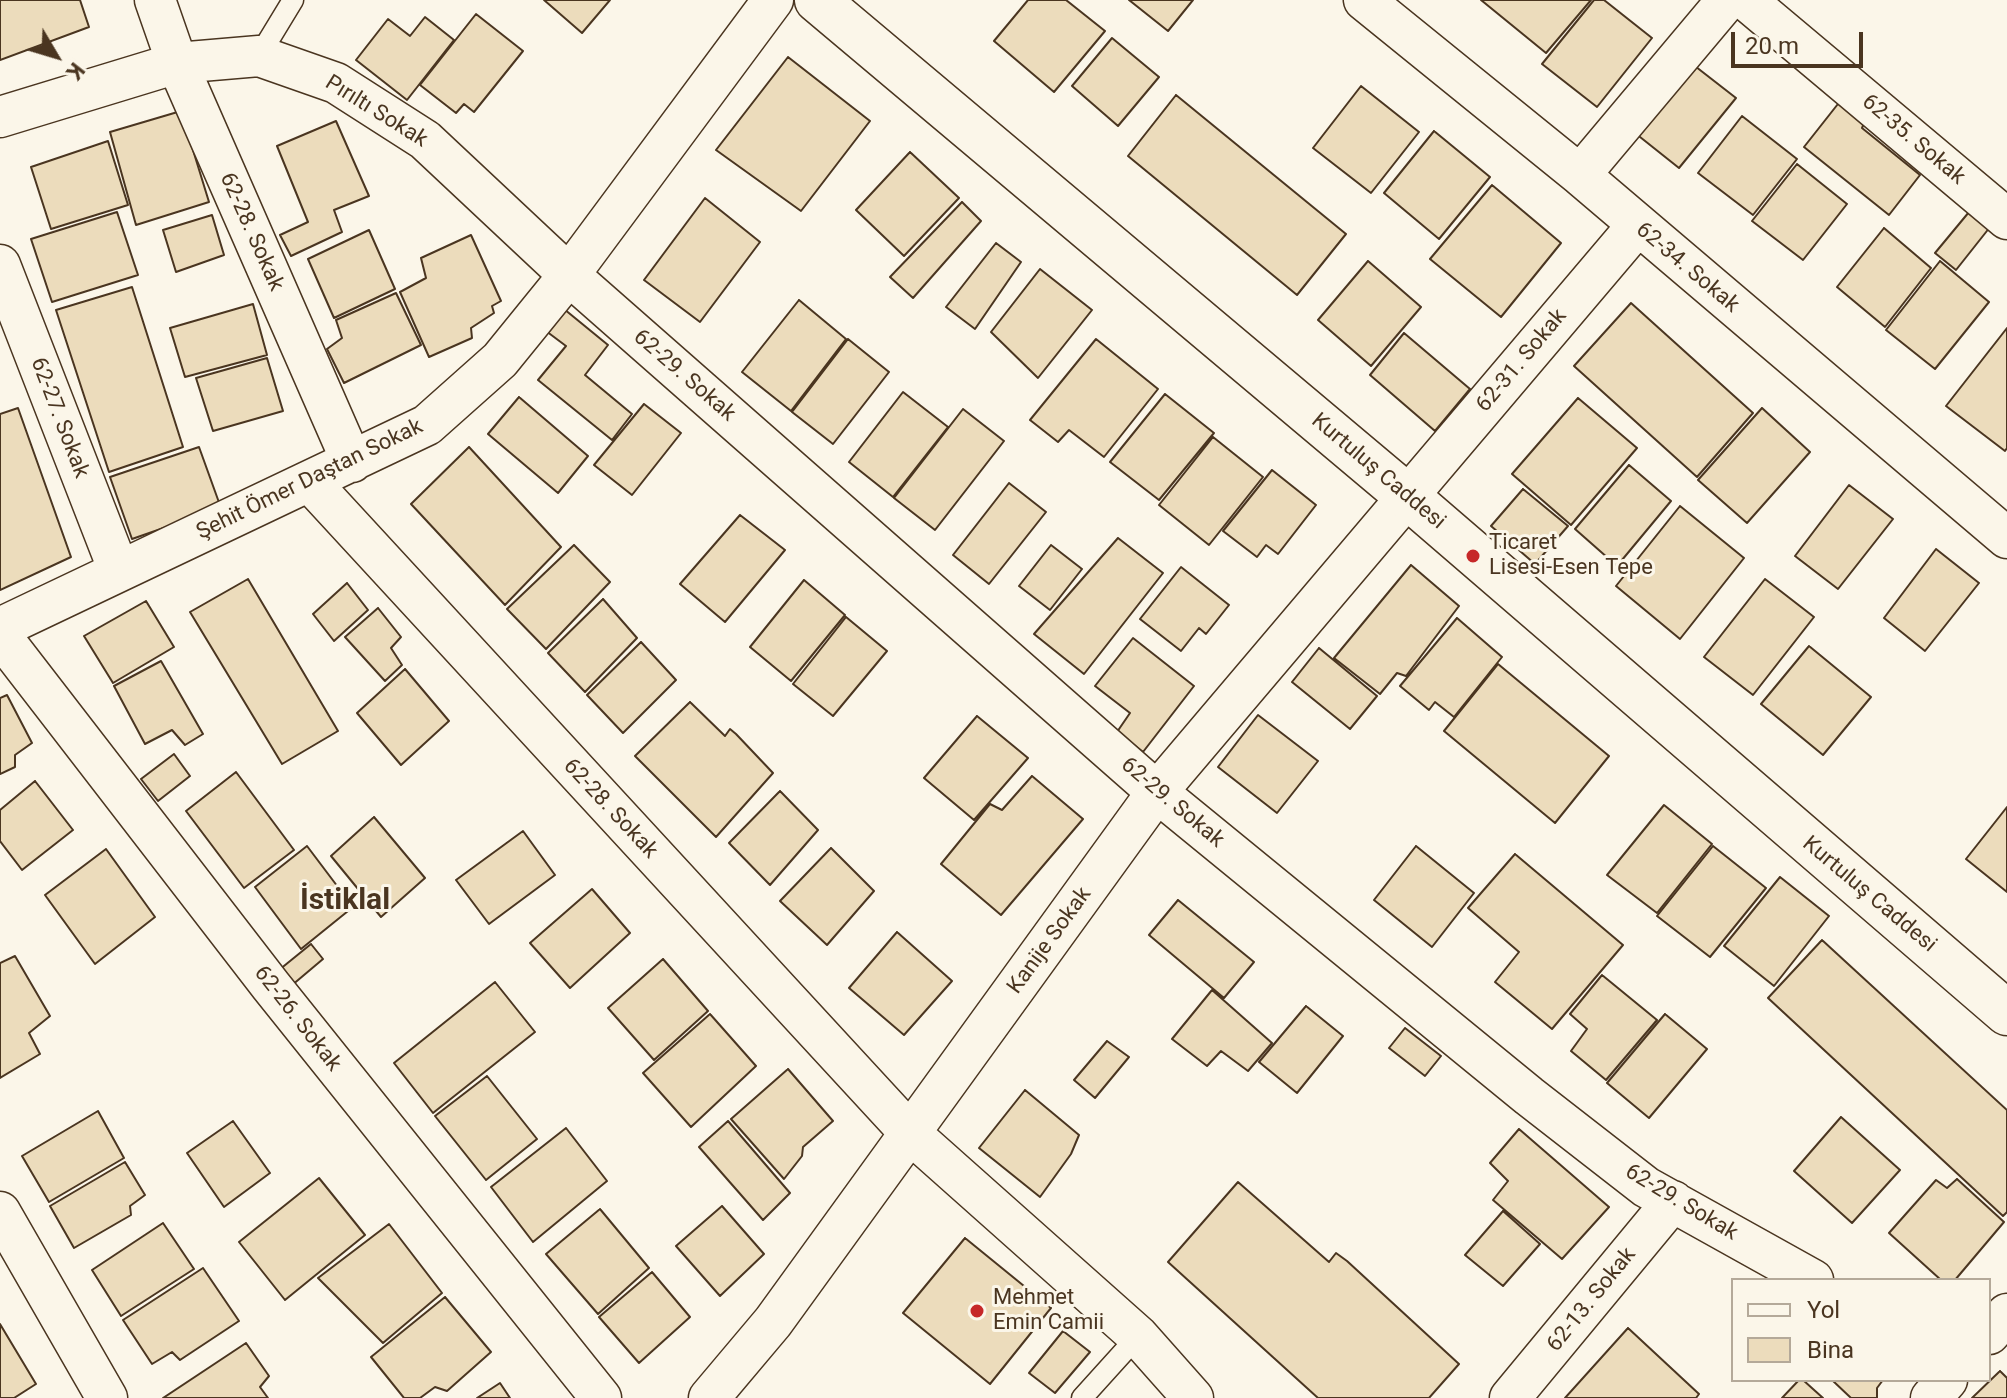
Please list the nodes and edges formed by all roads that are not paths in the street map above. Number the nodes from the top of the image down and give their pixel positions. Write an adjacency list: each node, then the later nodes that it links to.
1 (155, 0): 9 (street, 62-28. Sokak)
2 (293, 0): 8 (lane)
3 (773, 0): 15 (street, Şehit Ömer Daştan Sokak)
4 (817, 0): 18 (street, Kurtuluş Caddesi)
5 (1364, 0): 11 (street, 62-34. Sokak)
6 (1727, 0): 11 (street)
7 (1746, 0): 12 (street, 62-35. Sokak)
8 (259, 56): 9 (street, Pırıltı Sokak); 15 (street, Pırıltı Sokak)
9 (177, 63): 10 (street, Pırıltı Sokak); 16 (street, 62-28. Sokak)
10 (0, 117)
11 (1580, 175): 13 (street, 62-34. Sokak)
12 (2007, 219)
13 (1637, 226): 18 (street, 62-31. Sokak); 19 (street, 62-34. Sokak)
14 (0, 265): 20 (street, 62-27. Sokak)
15 (569, 275): 16 (street, Şehit Ömer Daştan Sokak); 23 (street, 62-29. Sokak)
16 (352, 462): 17 (street, Şehit Ömer Daştan Sokak)
17 (310, 482): 20 (street, Şehit Ömer Daştan Sokak); 25 (street, 62-28. Sokak)
18 (1408, 497): 23 (street, Kanije Sokak); 24 (street, Kurtuluş Caddesi)
19 (2007, 538)
20 (119, 571): 21 (street, Şehit Ömer Daştan Sokak)
21 (0, 628)
22 (0, 635): 34 (street, 62-26. Sokak)
23 (1157, 792): 25 (street, Kanije Sokak); 26 (street, 62-29. Sokak)
24 (2007, 1013)
25 (911, 1134): 31 (street, 62-28. Sokak); 35 (street, Kanije Sokak)
26 (1673, 1201): 28 (street, 62-29. Sokak); 38 (street, 62-13. Sokak)
27 (0, 1212): 33 (street)
28 (1809, 1278)
29 (2007, 1314): 30 (street)
30 (1991, 1332)
31 (1138, 1336): 36 (lane); 37 (street, 62-28. Sokak)
32 (1945, 1382): 39 (street)
33 (107, 1398)
34 (601, 1398)
35 (709, 1398)
36 (1082, 1398)
37 (1193, 1398)
38 (1510, 1398)
39 (1931, 1398)

